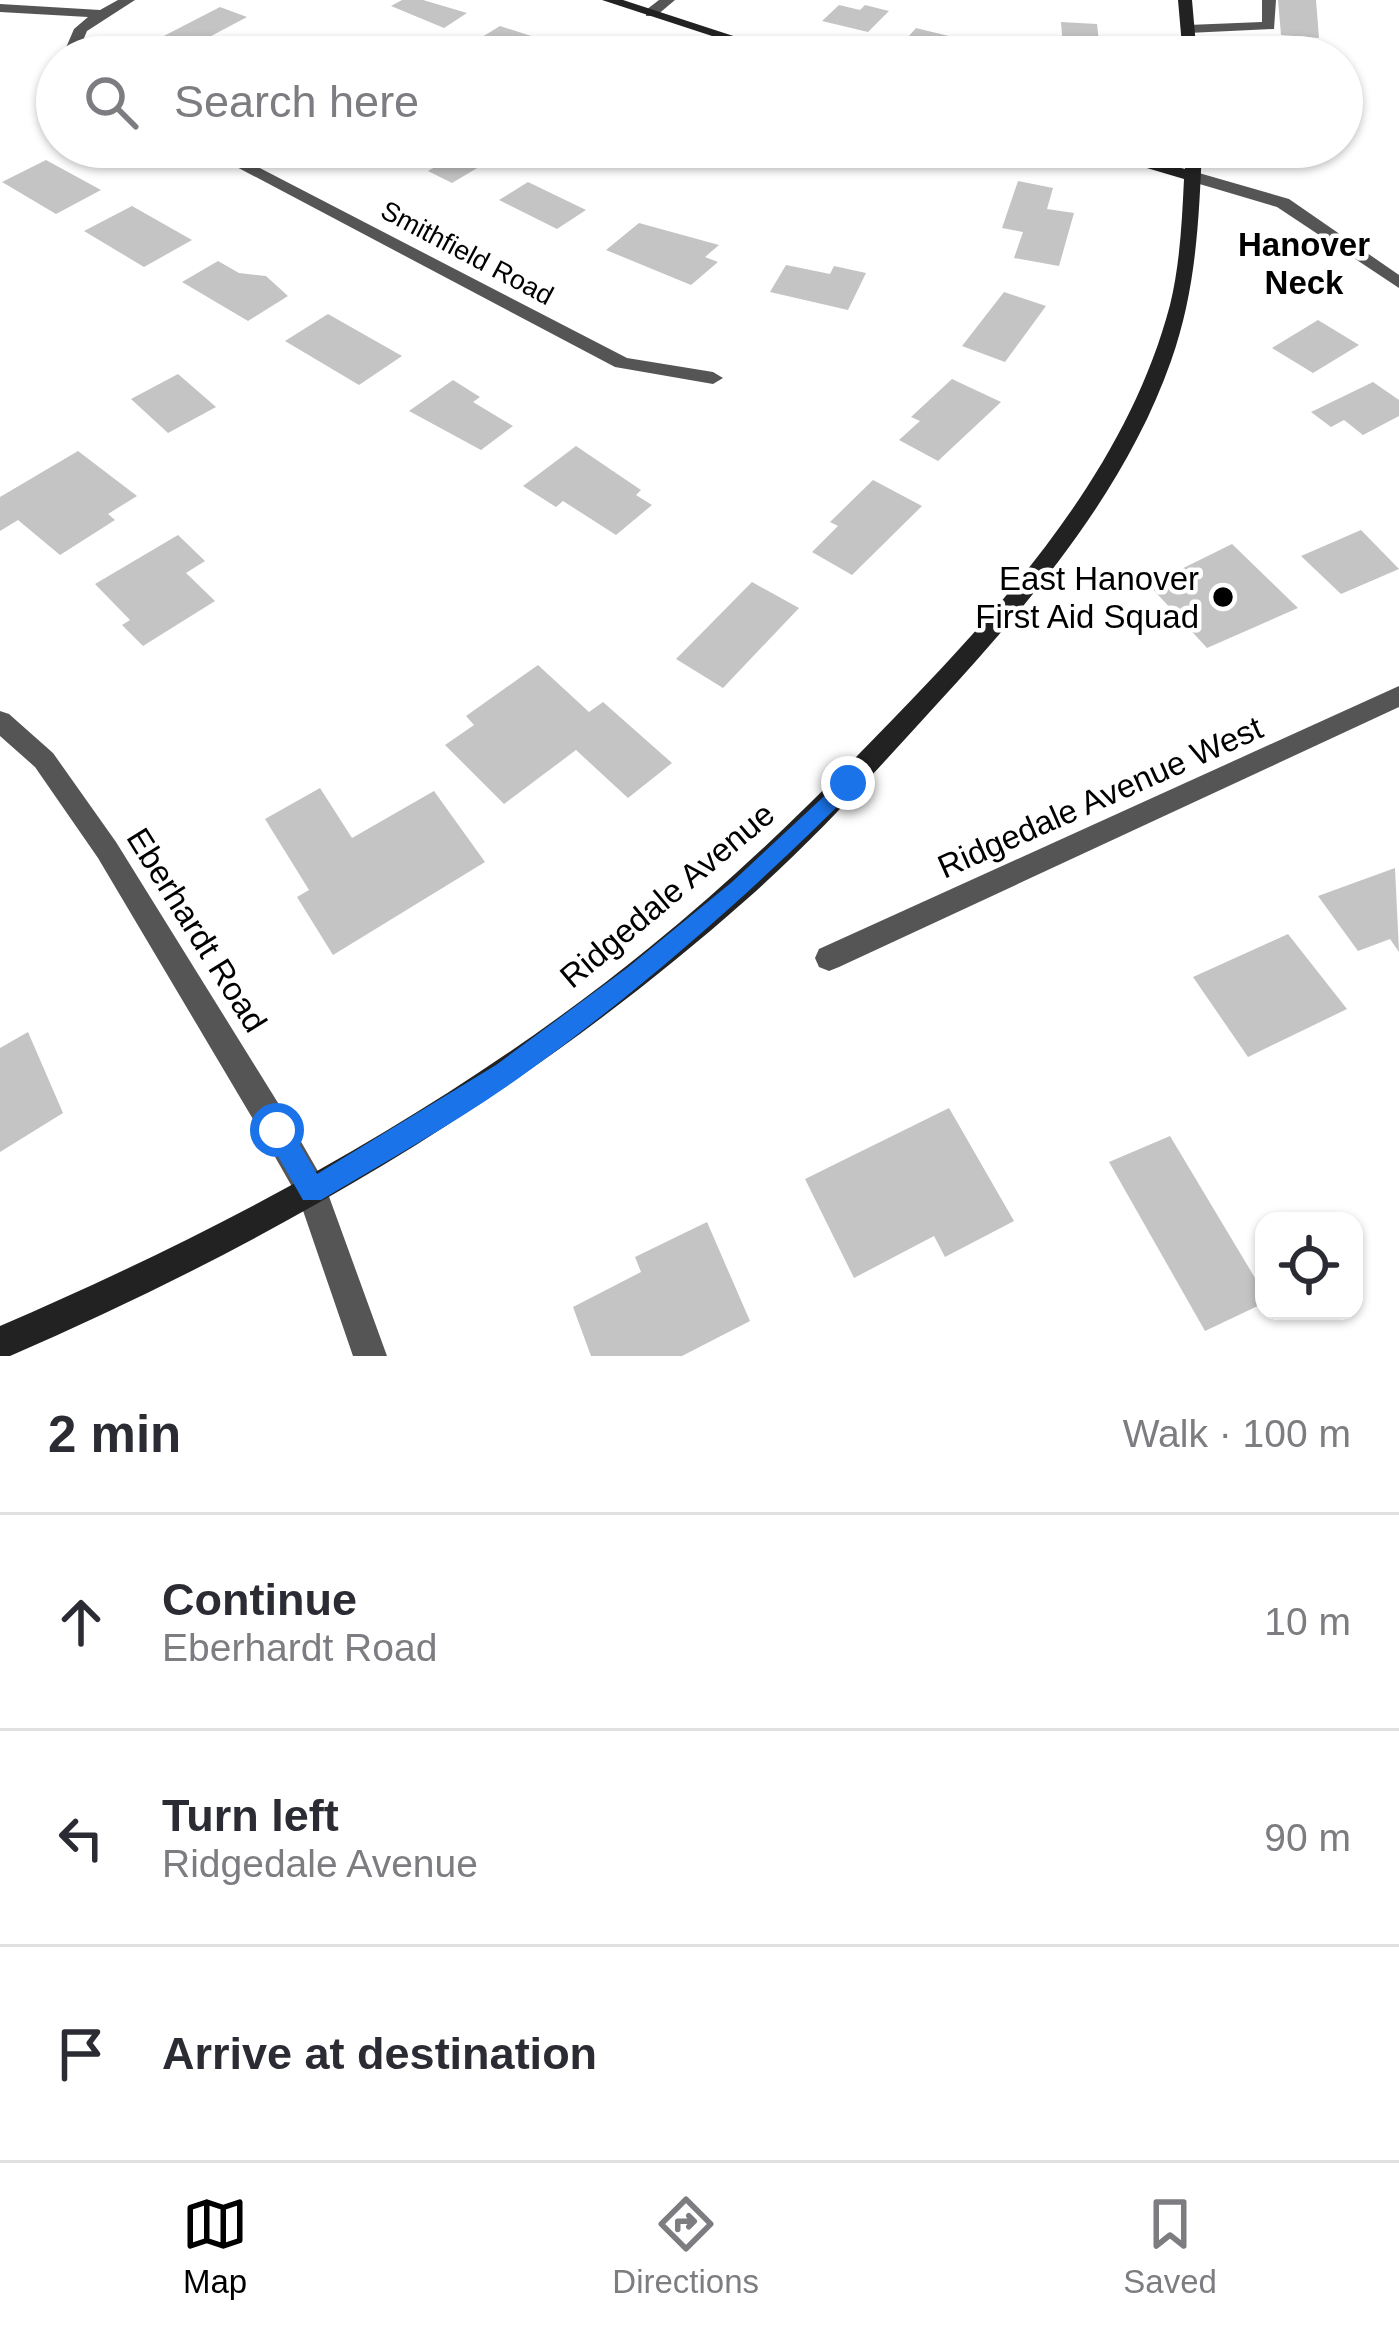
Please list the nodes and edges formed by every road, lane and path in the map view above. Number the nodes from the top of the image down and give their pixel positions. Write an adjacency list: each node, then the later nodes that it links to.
1 (128, 0): 8 (street)
2 (609, 0): 7 (main road)
3 (668, 0): 7 (street)
4 (1185, 0): 9 (main road)
5 (1269, 0): 9 (street)
6 (0, 8): 8 (street)
7 (651, 13): 11 (main road)
8 (102, 14): 10 (street)
9 (1187, 29): 12 (main road)
10 (78, 36)
11 (724, 36)
12 (1188, 36)
13 (247, 168): 18 (street, Smithfield Road)
14 (1162, 168): 16 (main road)
15 (1193, 168): 16 (main road, Ridgedale Avenue)
16 (1192, 176): 17 (street); 22 (main road, Ridgedale Avenue)
17 (1399, 283)
18 (713, 378)
19 (1399, 697): 21 (street, Ridgedale Avenue West)
20 (0, 721): 22 (street, Eberhardt Road)
21 (829, 958)
22 (312, 1191): 23 (main road, Ridgedale Avenue); 24 (street, Eberhardt Road)
23 (0, 1343)
24 (370, 1356)

